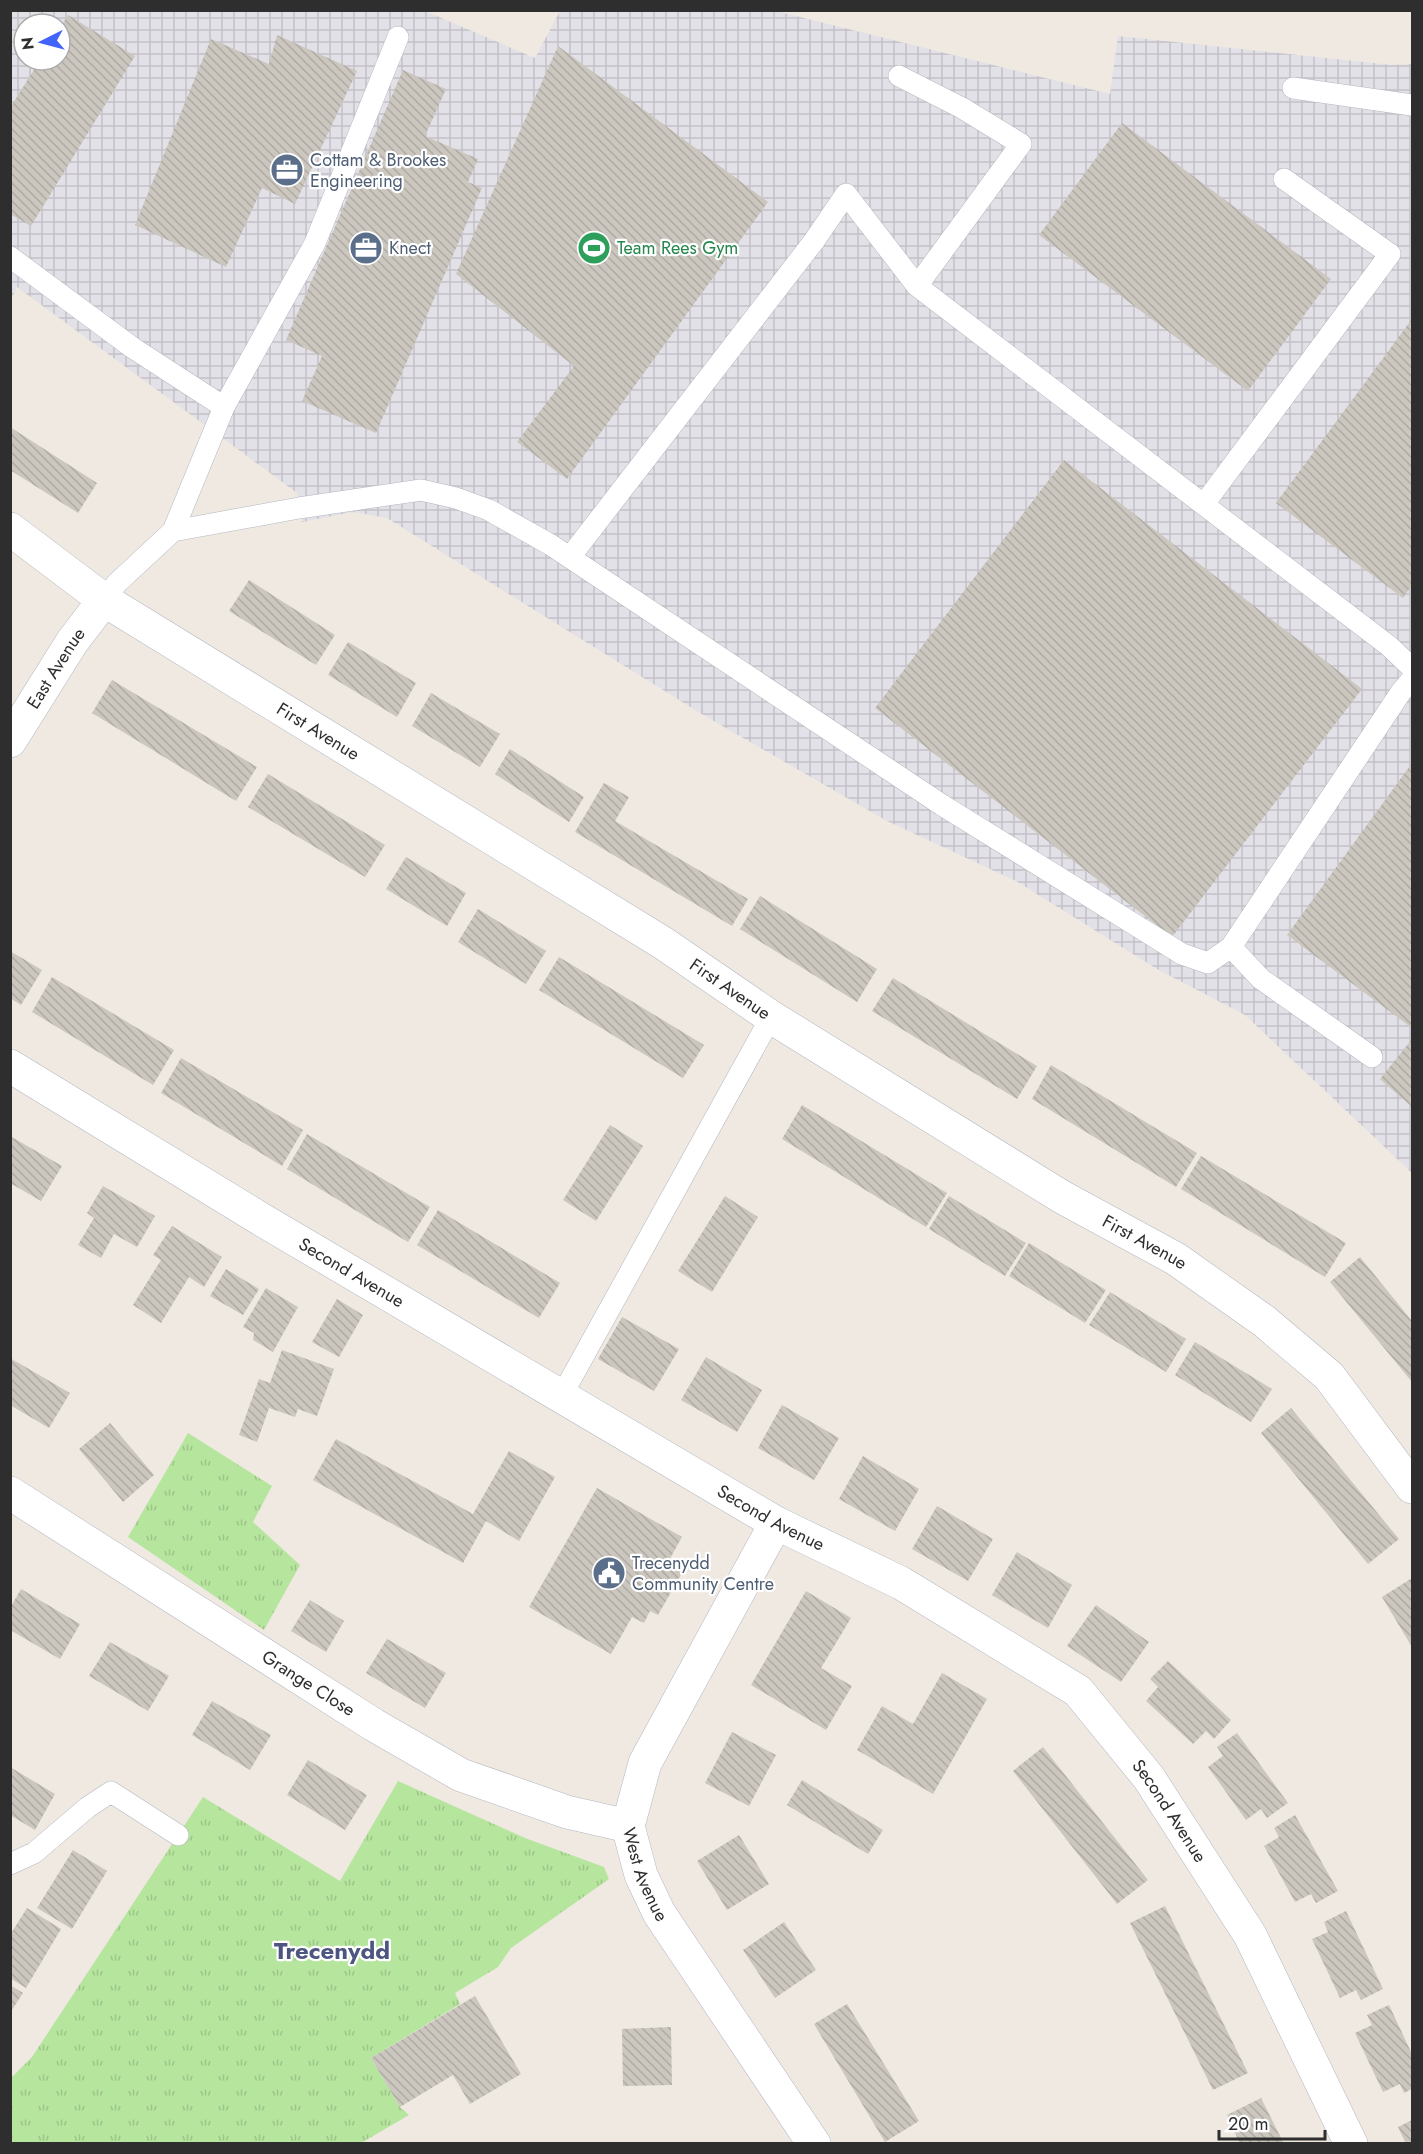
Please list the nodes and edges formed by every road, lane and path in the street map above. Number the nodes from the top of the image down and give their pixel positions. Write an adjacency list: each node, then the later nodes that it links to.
1 (398, 37): 8 (lane)
2 (899, 76): 7 (lane)
3 (1293, 88): 4 (lane)
4 (1413, 105)
5 (1284, 178): 9 (lane)
6 (10, 257): 8 (lane)
7 (917, 286): 9 (lane); 12 (lane)
8 (224, 407): 11 (lane)
9 (1204, 504): 14 (lane)
10 (10, 529): 13 (street, First Avenue)
11 (173, 531): 12 (lane); 13 (lane)
12 (570, 557): 17 (lane)
13 (104, 600): 16 (street, East Avenue); 18 (street, First Avenue)
14 (1413, 668)
15 (1413, 679): 17 (lane)
16 (10, 741)
17 (1231, 947): 19 (lane)
18 (771, 1017): 21 (lane); 22 (street, First Avenue)
19 (1372, 1057)
20 (10, 1066): 21 (street, Second Avenue)
21 (562, 1395): 24 (street, Second Avenue)
22 (1413, 1487)
23 (10, 1493): 25 (street, Grange Close)
24 (776, 1522): 25 (street, West Avenue); 29 (street, Second Avenue)
25 (628, 1826): 28 (street, West Avenue)
26 (178, 1835): 27 (lane)
27 (10, 1864)
28 (814, 2144)
29 (1351, 2144)

